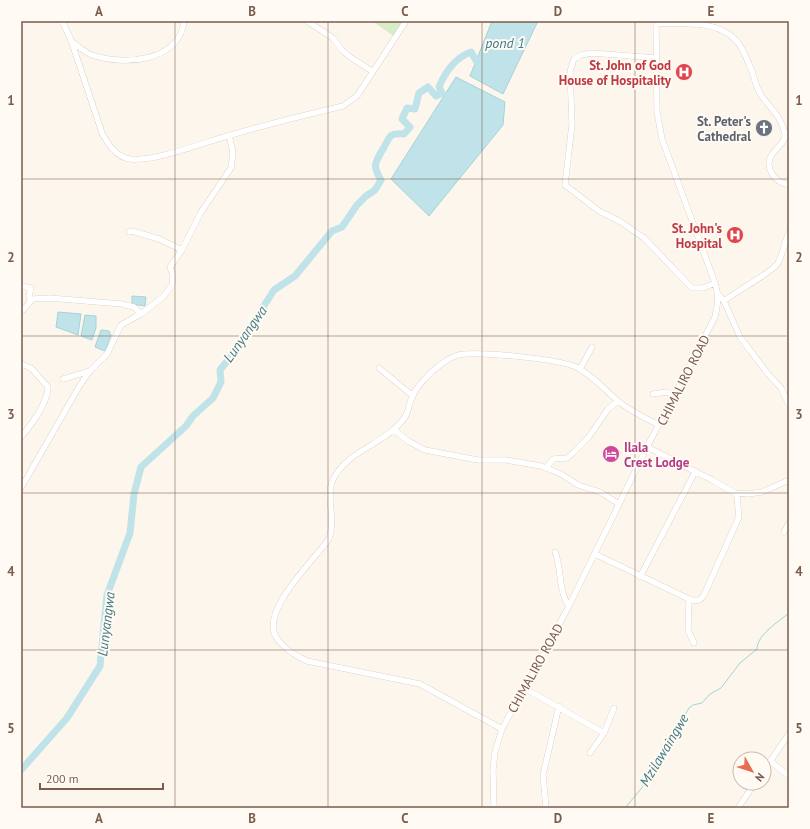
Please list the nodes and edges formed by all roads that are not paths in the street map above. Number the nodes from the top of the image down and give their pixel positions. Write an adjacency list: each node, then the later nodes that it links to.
1 (62, 21): 6 (street)
2 (184, 21): 6 (street)
3 (307, 21): 8 (street)
4 (406, 21): 8 (street)
5 (656, 23): 7 (street, CHIMALIRO ROAD); 10 (street)
6 (71, 40): 9 (street)
7 (656, 58): 15 (street, CHIMALIRO ROAD); 15 (street)
8 (372, 71): 9 (street)
9 (229, 135): 14 (street)
10 (786, 141): 11 (street)
11 (789, 185)
12 (130, 232): 14 (street)
13 (789, 233): 19 (street)
14 (182, 250): 21 (street)
15 (715, 283): 17 (street, CHIMALIRO ROAD)
16 (21, 286): 18 (street)
17 (718, 295): 19 (street); 29 (street, CHIMALIRO ROAD)
18 (30, 301): 20 (street); 21 (street)
19 (724, 301): 32 (street)
20 (21, 312)
21 (141, 314): 26 (street)
22 (592, 347): 25 (street)
23 (21, 364): 35 (street)
24 (379, 368): 30 (street)
25 (580, 369): 30 (street); 31 (street)
26 (90, 371): 27 (street); 40 (street)
27 (64, 379)
28 (653, 394): 29 (street)
29 (674, 395): 33 (street, CHIMALIRO ROAD)
30 (412, 396): 34 (street)
31 (618, 401): 33 (street); 37 (street)
32 (789, 405)
33 (659, 425): 36 (street, CHIMALIRO ROAD)
34 (394, 430): 37 (street); 54 (street)
35 (21, 437)
36 (647, 446): 38 (street); 42 (street, CHIMALIRO ROAD)
37 (546, 468): 42 (street)
38 (695, 472): 41 (street); 47 (street)
39 (789, 480): 41 (street)
40 (21, 488)
41 (735, 493): 48 (street)
42 (619, 504): 46 (street, CHIMALIRO ROAD)
43 (789, 523): 44 (street)
44 (784, 532)
45 (555, 552): 49 (street)
46 (595, 554): 47 (street); 49 (street, CHIMALIRO ROAD)
47 (640, 577): 48 (street)
48 (689, 599): 50 (street)
49 (569, 606): 51 (street, CHIMALIRO ROAD)
50 (694, 643)
51 (524, 688): 52 (street); 54 (street, CHIMALIRO ROAD)
52 (559, 706): 55 (street); 63 (street)
53 (614, 708): 55 (street)
54 (502, 728): 62 (street, CHIMALIRO ROAD)
55 (604, 733): 57 (street)
56 (789, 734): 58 (street)
57 (590, 753)
58 (772, 758)
59 (772, 763): 60 (street)
60 (789, 776)
61 (750, 791): 64 (street)
62 (494, 808)
63 (546, 808)
64 (738, 808)

